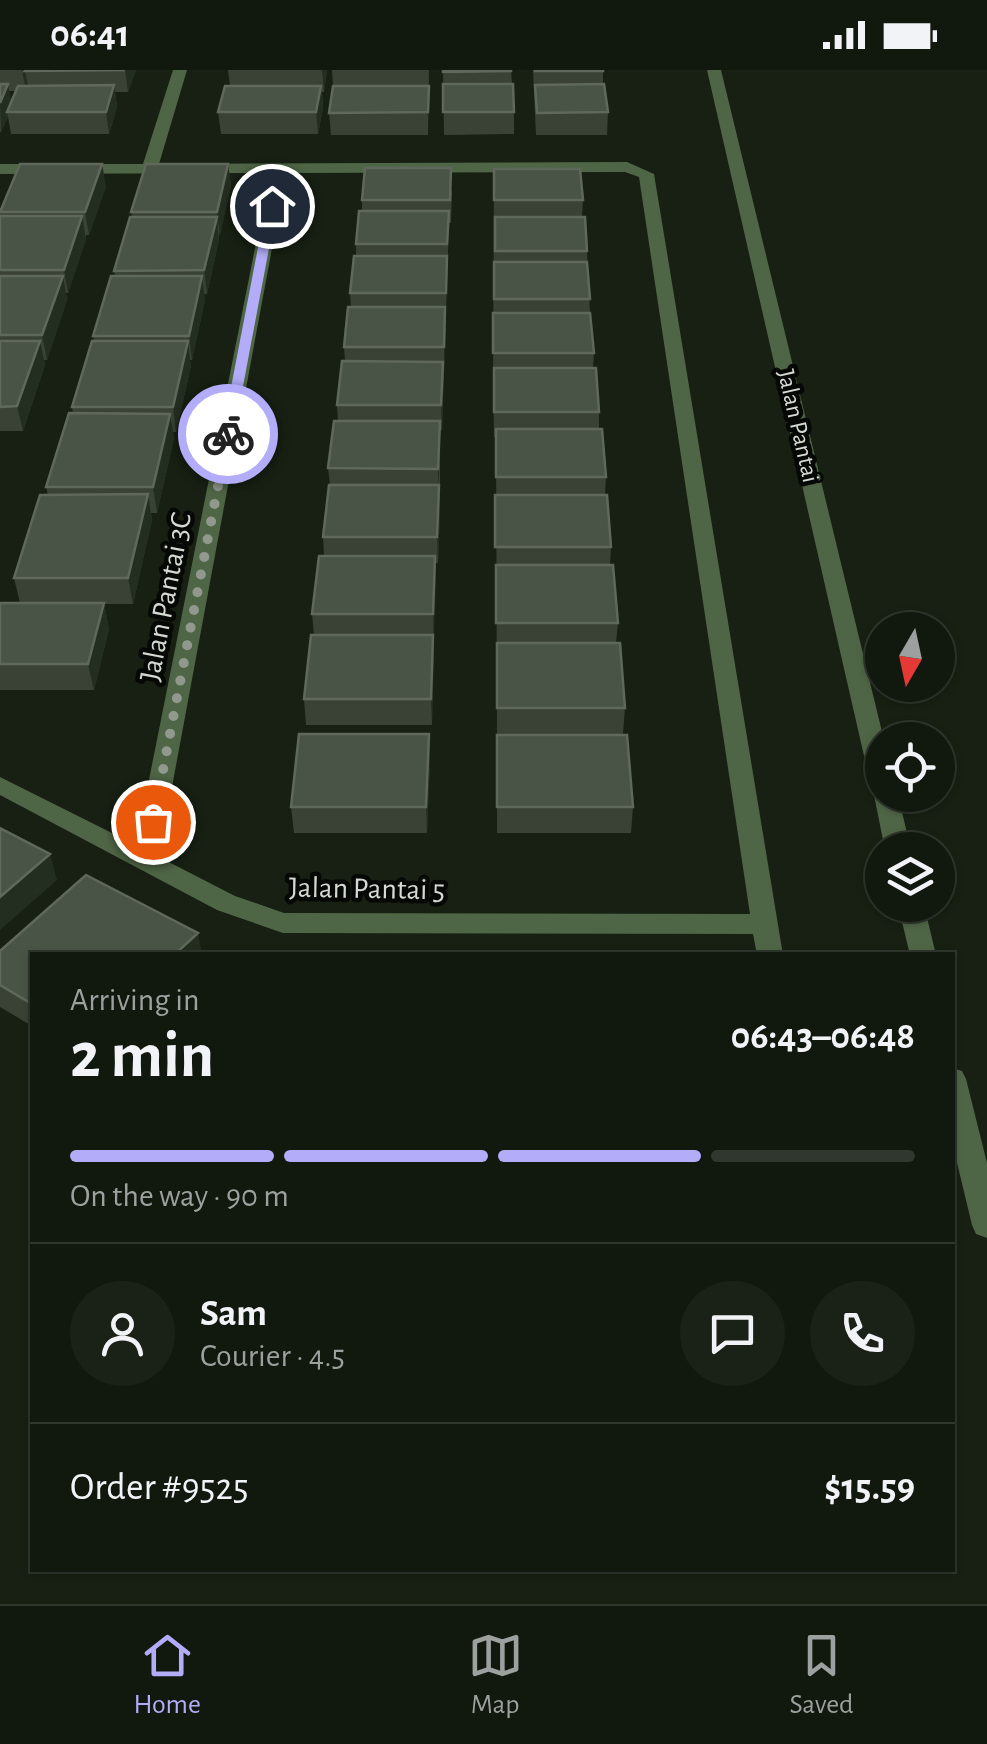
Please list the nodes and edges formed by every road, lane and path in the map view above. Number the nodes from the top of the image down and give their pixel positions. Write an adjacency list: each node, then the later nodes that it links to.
1 (180, 70): 3 (street)
2 (714, 70): 6 (street, Jalan Pantai)
3 (150, 167): 4 (street); 5 (street)
4 (279, 168): 8 (street, Jalan Pantai 3C); 10 (street)
5 (0, 169)
6 (868, 722)
7 (0, 786): 8 (street, Jalan Pantai 5)
8 (146, 861): 10 (street, Jalan Pantai 5)
9 (916, 922): 12 (street)
10 (766, 924): 11 (street)
11 (770, 952)
12 (922, 952)
13 (955, 1092): 14 (street)
14 (987, 1225)

